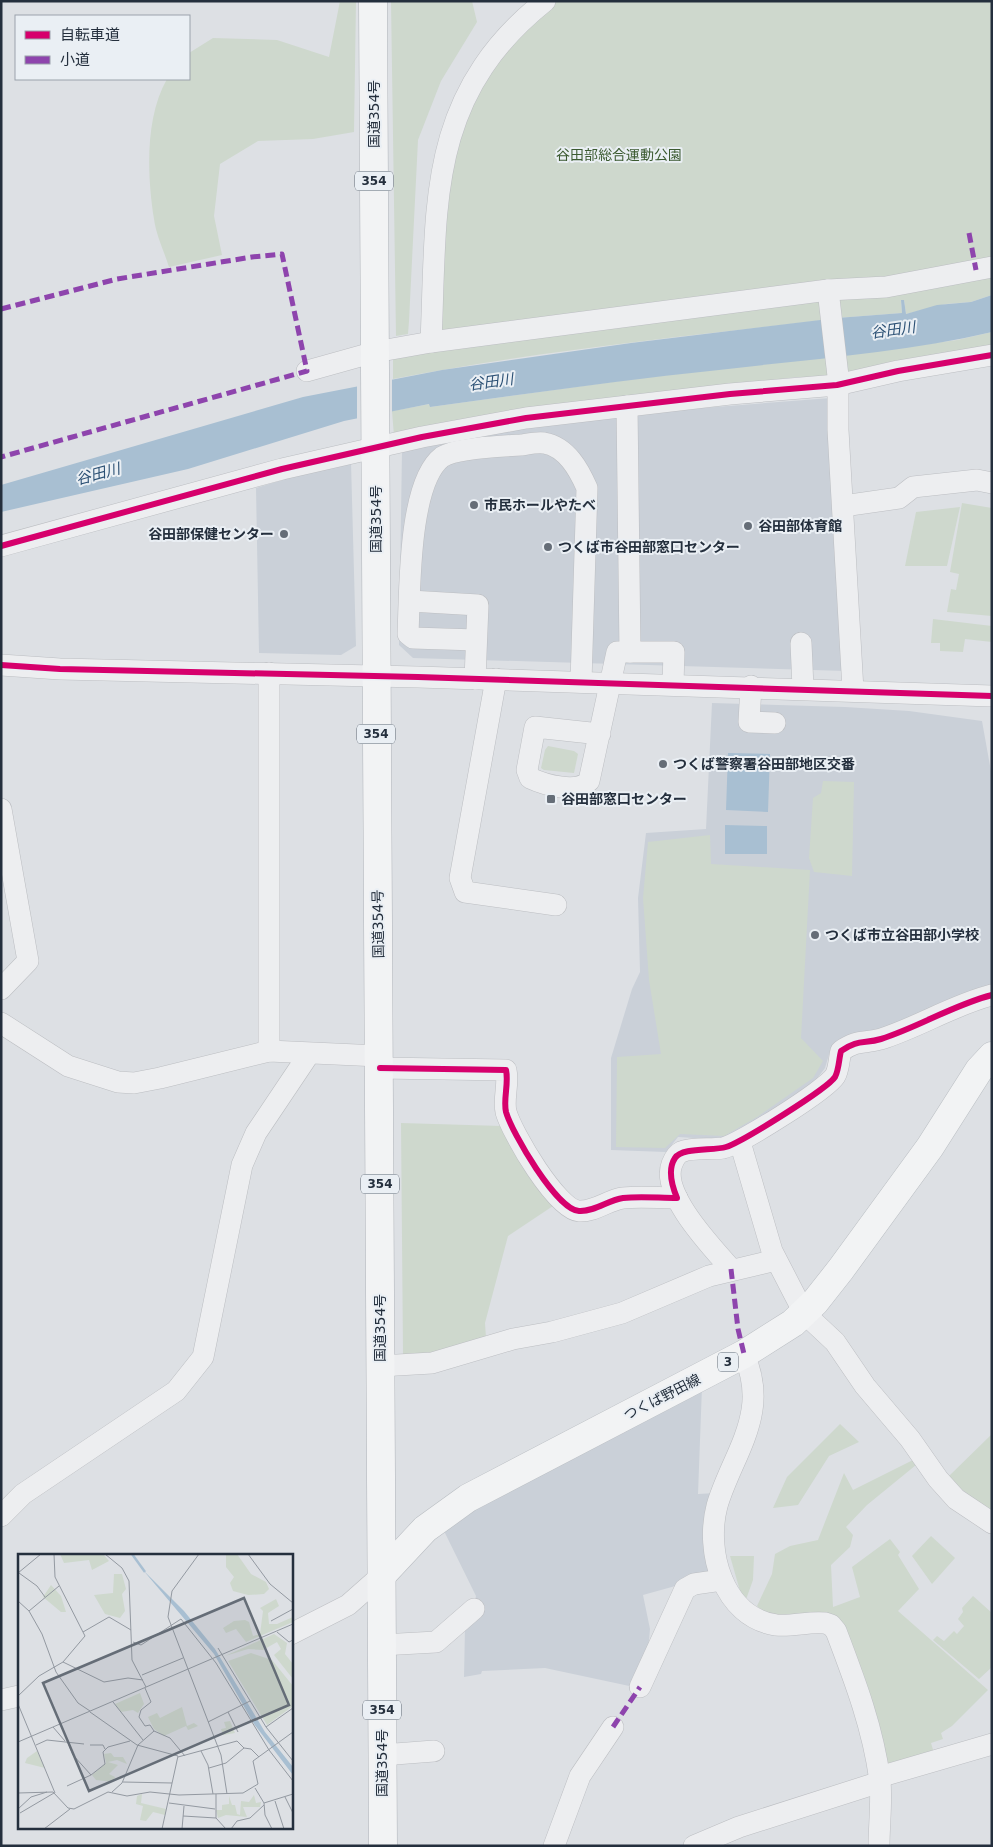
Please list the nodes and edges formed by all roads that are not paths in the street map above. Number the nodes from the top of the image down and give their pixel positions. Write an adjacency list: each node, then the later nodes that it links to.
1 (373, 1): 7 (main road, 国道354号 / 354)
2 (545, 1): 5 (street)
3 (992, 267): 4 (street)
4 (828, 293): 5 (street); 9 (street)
5 (431, 342): 7 (street)
6 (992, 355): 9 (street)
7 (375, 357): 8 (street); 11 (main road, 国道354号 / 354)
8 (307, 371)
9 (838, 380): 10 (street); 13 (street)
10 (627, 406): 11 (street); 18 (street)
11 (376, 443): 14 (street); 21 (main road, 国道354号 / 354)
12 (992, 483): 13 (street)
13 (843, 506): 29 (street)
14 (1, 546)
15 (410, 601): 16 (street); 16 (street); 24 (street)
16 (476, 640): 22 (street)
17 (801, 643): 28 (street)
18 (630, 652): 25 (street); 26 (street)
19 (1, 666): 20 (street)
20 (269, 673): 21 (street); 38 (street)
21 (376, 676): 22 (street); 41 (main road, 国道354号 / 354)
22 (475, 678): 23 (street)
23 (496, 679): 24 (street); 34 (street)
24 (581, 682): 25 (street)
25 (612, 682): 26 (street); 32 (street)
26 (673, 684): 27 (street)
27 (751, 686): 28 (street); 31 (street)
28 (803, 688): 29 (street)
29 (854, 690): 30 (street)
30 (992, 696)
31 (775, 722)
32 (600, 734)
33 (1, 809): 35 (street)
34 (556, 905)
35 (1, 989)
36 (992, 995): 42 (street)
37 (1, 1023): 38 (street)
38 (269, 1051): 39 (street)
39 (308, 1054): 41 (street); 49 (street)
40 (992, 1056): 46 (main road, つくば野田線 / 3)
41 (380, 1062): 43 (street); 48 (main road, 国道354号 / 354)
42 (740, 1142): 43 (street); 44 (street)
43 (677, 1198): 45 (street)
44 (776, 1260): 45 (street); 46 (street)
45 (731, 1269): 48 (street)
46 (804, 1313): 47 (main road, つくば野田線 / 3); 50 (street)
47 (744, 1354): 51 (main road, つくば野田線 / 3); 52 (street)
48 (380, 1366): 51 (main road, 国道354号 / 354)
49 (1, 1516)
50 (992, 1523)
51 (382, 1575): 54 (street); 55 (main road, 国道354号 / 354)
52 (722, 1580): 56 (street); 63 (street)
53 (474, 1609): 55 (street)
54 (292, 1633)
55 (381, 1646): 62 (main road, 国道354号 / 354)
56 (640, 1686)
57 (18, 1696): 58 (street)
58 (1, 1700)
59 (613, 1727): 65 (street)
60 (992, 1744): 63 (street)
61 (434, 1751): 62 (street)
62 (382, 1755): 64 (main road, 国道354号 / 354)
63 (879, 1780): 66 (street); 67 (street)
64 (382, 1846)
65 (554, 1846)
66 (694, 1846)
67 (879, 1846)

